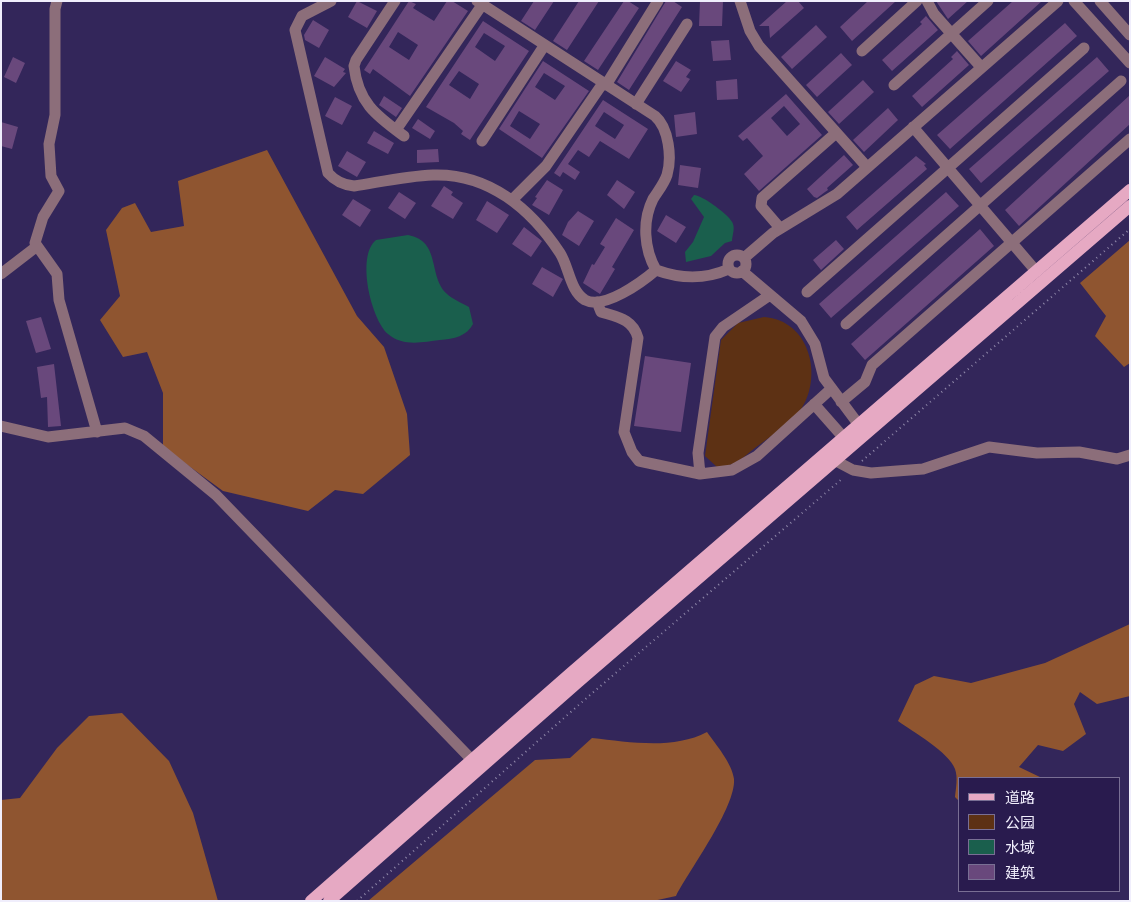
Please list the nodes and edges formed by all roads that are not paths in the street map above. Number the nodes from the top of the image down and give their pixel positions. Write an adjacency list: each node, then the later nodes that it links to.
1 (57, 1): 37 (street)
2 (331, 1): 32 (street)
3 (396, 1): 12 (street)
4 (658, 1): 22 (street)
5 (740, 1): 26 (street)
6 (917, 1): 18 (street)
7 (927, 1): 14 (street)
8 (988, 1): 14 (street)
9 (1058, 1): 20 (street)
10 (1074, 1): 19 (street)
11 (1100, 1): 15 (street)
12 (479, 3): 16 (street)
13 (687, 24): 24 (street)
14 (952, 34): 20 (street); 23 (street)
15 (1130, 35)
16 (544, 46): 22 (street); 28 (street)
17 (1084, 48): 30 (street)
18 (862, 52)
19 (1130, 63)
20 (982, 67): 25 (street)
21 (1120, 81): 33 (street)
22 (605, 84): 24 (street); 32 (street)
23 (894, 85)
24 (636, 104): 40 (street)
25 (913, 127): 29 (street); 30 (street)
26 (836, 133): 29 (street); 35 (street)
27 (1130, 139): 36 (street)
28 (482, 141)
29 (867, 167): 35 (street)
30 (948, 168): 33 (street); 44 (street)
31 (1130, 190): 42 (main road)
32 (512, 200): 46 (street)
33 (980, 205): 36 (street); 47 (street)
34 (1130, 206): 56 (main road)
35 (780, 228): 38 (street)
36 (1012, 242): 42 (street); 49 (street)
37 (36, 247): 43 (street); 53 (street)
38 (744, 258): 39 (street); 41 (street)
39 (729, 269): 40 (street); 41 (street)
40 (656, 270): 46 (street)
41 (742, 271): 45 (street)
42 (1036, 271): 51 (main road)
43 (1, 274)
44 (807, 292)
45 (770, 295): 48 (street); 57 (street)
46 (597, 302): 57 (street)
47 (846, 324)
48 (831, 388): 49 (street); 50 (street)
49 (841, 402): 51 (street)
50 (814, 404): 54 (street); 57 (street)
51 (859, 425): 54 (main road)
52 (1, 426): 53 (street)
53 (97, 432): 58 (street)
54 (844, 438): 58 (main road)
55 (1130, 455): 56 (street)
56 (836, 461): 60 (main road)
57 (700, 474)
58 (472, 760): 59 (main road)
59 (311, 901)
60 (329, 901)

